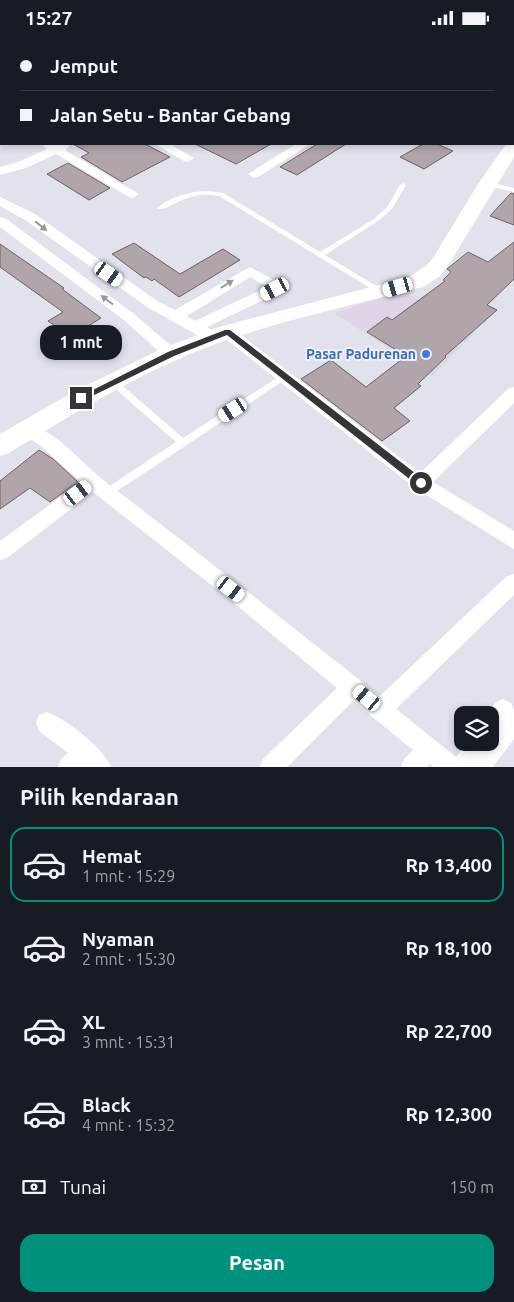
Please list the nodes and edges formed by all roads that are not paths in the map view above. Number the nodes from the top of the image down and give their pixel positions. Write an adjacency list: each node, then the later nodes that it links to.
1 (163, 145): 7 (street)
2 (278, 145): 6 (street)
3 (302, 145): 6 (street)
4 (513, 145): 12 (main road)
5 (52, 147): 8 (street); 15 (street)
6 (291, 151): 10 (street)
7 (188, 159)
8 (22, 165): 9 (street); 11 (street)
9 (0, 171)
10 (254, 174)
11 (0, 180)
12 (487, 184): 14 (lane); 20 (main road)
13 (403, 185): 19 (lane)
14 (514, 190)
15 (133, 194)
16 (0, 201): 22 (street, one-way to 22)
17 (160, 208): 19 (lane)
18 (0, 221): 23 (street, one-way to 18)
19 (320, 255): 20 (lane)
20 (380, 292): 25 (main road)
21 (200, 301): 24 (street); 25 (street); 25 (street, one-way to 25)
22 (152, 304): 23 (street); 24 (street)
23 (129, 317): 26 (street)
24 (175, 317): 25 (street)
25 (214, 328): 26 (main road); 27 (street)
26 (171, 354): 28 (main road)
27 (283, 377): 31 (lane); 33 (street)
28 (114, 383): 30 (main road); 31 (lane)
29 (514, 393): 33 (street)
30 (29, 430): 32 (main road); 34 (street)
31 (183, 443): 34 (lane)
32 (0, 446)
33 (421, 483): 35 (street)
34 (100, 487): 36 (street); 38 (street)
35 (514, 541)
36 (0, 552)
37 (514, 581): 39 (street)
38 (352, 686): 39 (street); 46 (street)
39 (381, 709): 42 (street)
40 (508, 716): 50 (street)
41 (47, 723): 44 (street)
42 (429, 749): 47 (street); 48 (street)
43 (474, 751): 49 (street)
44 (93, 759): 45 (street)
45 (68, 767)
46 (271, 767)
47 (412, 767)
48 (451, 767)
49 (463, 767)
50 (480, 767)

